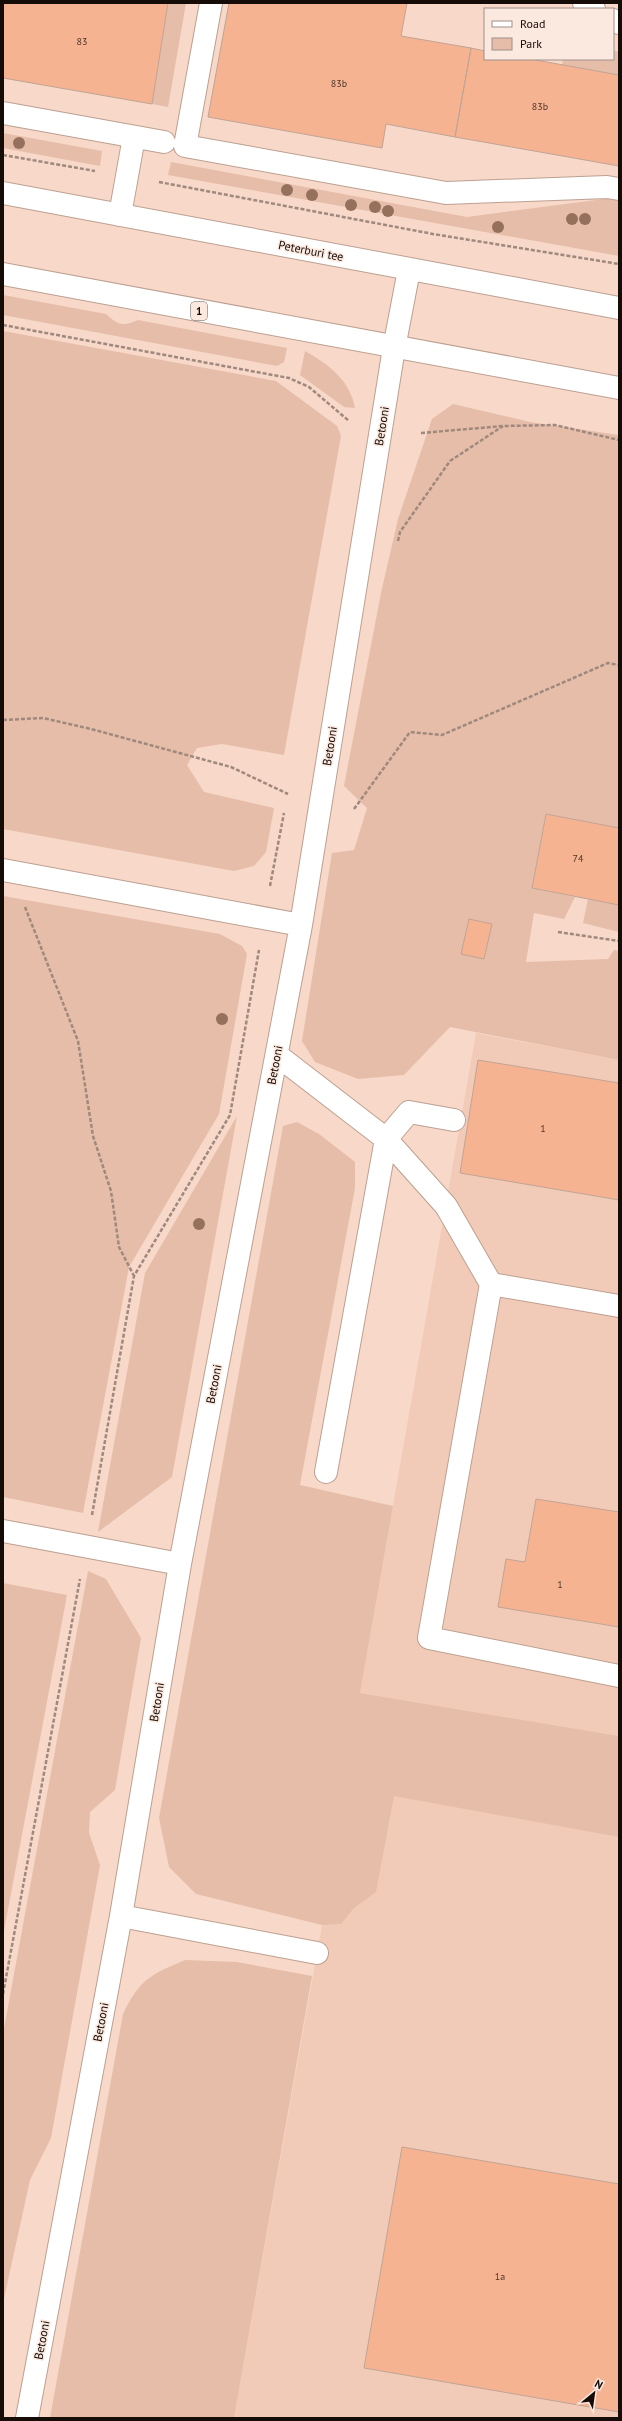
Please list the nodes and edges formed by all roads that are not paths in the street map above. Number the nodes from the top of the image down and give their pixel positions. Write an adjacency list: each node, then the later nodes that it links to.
1 (210, 3): 5 (main road)
2 (3, 113): 3 (main road)
3 (134, 137): 4 (main road); 7 (main road)
4 (164, 142)
5 (619, 189)
6 (3, 193): 7 (main road, Peterburi tee)
7 (120, 215): 8 (main road, Peterburi tee)
8 (409, 270): 10 (main road, Peterburi tee); 11 (main road, Betooni)
9 (3, 274): 11 (main road, 1)
10 (619, 308)
11 (394, 348): 12 (main road, 1); 14 (main road, Betooni)
12 (619, 388)
13 (4, 870): 14 (main road)
14 (301, 925): 15 (main road, Betooni)
15 (277, 1055): 17 (main road); 22 (main road, Betooni)
16 (454, 1120): 17 (main road)
17 (386, 1139): 18 (main road); 20 (main road)
18 (491, 1284): 19 (main road); 23 (main road)
19 (619, 1306)
20 (326, 1472)
21 (3, 1531): 22 (main road)
22 (180, 1564): 24 (main road, Betooni)
23 (619, 1676)
24 (121, 1916): 25 (main road); 26 (main road, Betooni)
25 (317, 1953)
26 (27, 2418)

